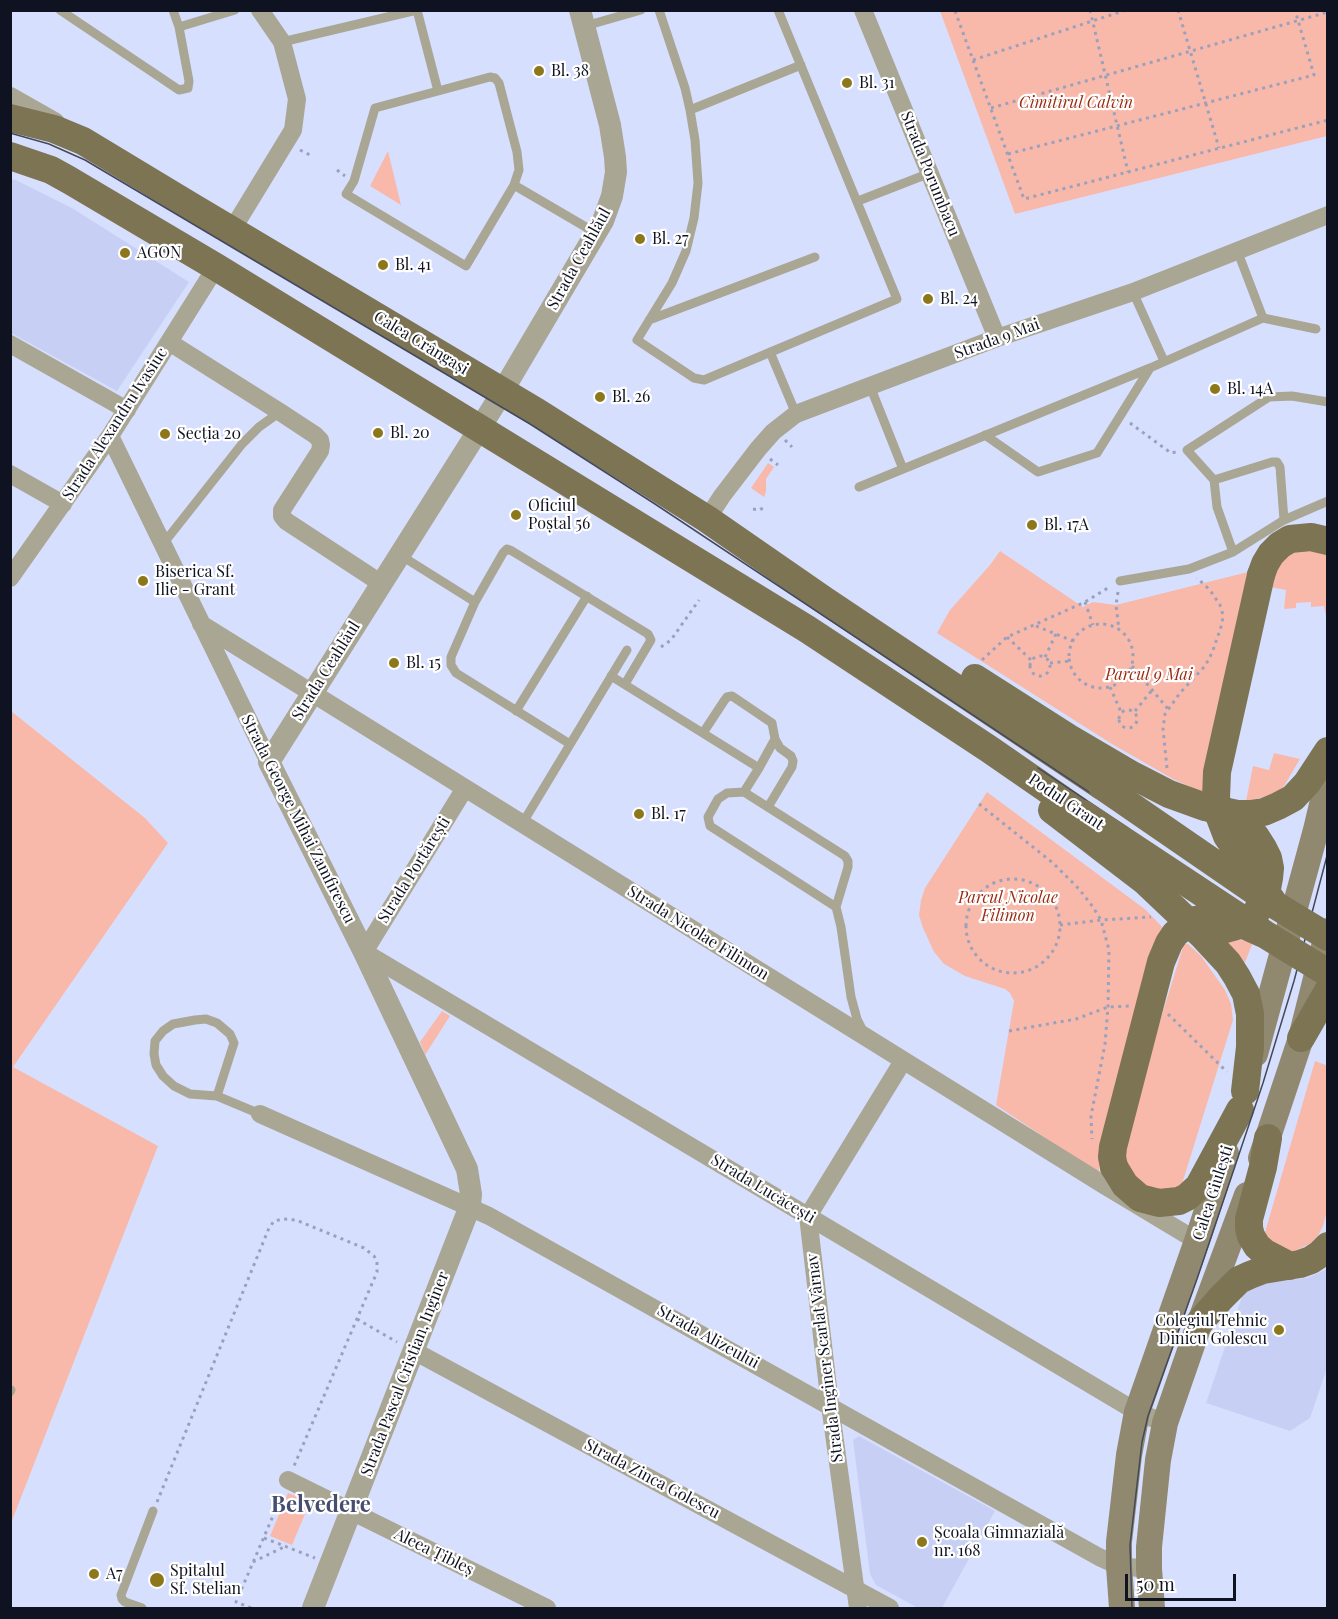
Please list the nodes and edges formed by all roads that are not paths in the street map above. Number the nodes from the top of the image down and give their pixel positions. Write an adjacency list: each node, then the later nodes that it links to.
1 (60, 10): 11 (lane)
2 (173, 10): 11 (lane)
3 (235, 10): 11 (lane)
4 (260, 10): 12 (street)
5 (417, 10): 12 (lane); 14 (lane)
6 (640, 10): 10 (lane)
7 (659, 10): 16 (lane)
8 (778, 10): 13 (lane)
9 (863, 10): 20 (street, Strada Porumbacu)
10 (582, 18): 25 (street, Strada Ceahlăul)
11 (179, 27)
12 (282, 42): 24 (street)
13 (801, 65): 16 (lane); 22 (lane)
14 (438, 91): 21 (lane); 21 (lane)
15 (10, 98): 18 (street, Calea Crângași)
16 (690, 110): 31 (lane)
17 (10, 118): 18 (main road)
18 (83, 141): 24 (main road, Calea Crângași)
19 (10, 156): 28 (main road)
20 (930, 173): 22 (lane); 33 (street, Strada Porumbacu)
21 (514, 185): 25 (lane)
22 (858, 201): 36 (lane)
23 (1328, 215): 26 (street, Strada 9 Mai)
24 (232, 230): 40 (main road, Calea Crângași)
25 (596, 233): 40 (street, Strada Ceahlăul)
26 (1237, 250): 29 (street, Strada 9 Mai); 30 (lane)
27 (815, 257): 31 (lane)
28 (216, 267): 34 (street, Strada Alexandru Ivasiuc); 45 (main road)
29 (1133, 292): 33 (street, Strada 9 Mai); 37 (lane)
30 (1263, 318): 32 (lane); 37 (lane)
31 (649, 320): 36 (lane)
32 (1316, 329)
33 (997, 338): 39 (street, Strada 9 Mai)
34 (169, 342): 42 (street, Strada Alexandru Ivasiuc); 43 (street)
35 (10, 344): 42 (street)
36 (770, 352): 44 (lane)
37 (1164, 361): 38 (lane)
38 (1150, 368): 46 (lane); 46 (lane)
39 (870, 386): 44 (street, Strada 9 Mai); 48 (lane)
40 (503, 391): 45 (street, Strada Ceahlăul); 54 (main road, Calea Crângași)
41 (1328, 402): 50 (lane)
42 (127, 410): 47 (street, Strada Alexandru Ivasiuc)
43 (280, 412): 57 (lane); 63 (street)
44 (796, 414): 54 (street, Strada 9 Mai)
45 (480, 428): 59 (street, Strada Ceahlăul); 60 (main road)
46 (985, 435): 48 (lane)
47 (110, 436): 53 (street, Strada Alexandru Ivasiuc); 57 (street, Strada George Mihai Zamfirescu)
48 (903, 469): 51 (lane)
49 (10, 474): 53 (street)
50 (1214, 480): 55 (lane); 58 (lane)
51 (859, 487)
52 (1328, 501): 55 (lane)
53 (63, 504): 61 (street, Strada Alexandru Ivasiuc)
54 (707, 519): 65 (main road, Calea Crângași); 82 (main road)
55 (1284, 520): 58 (lane)
56 (1328, 541): 87 (main road, bridge)
57 (163, 544): 67 (street, Strada George Mihai Zamfirescu)
58 (1233, 552): 62 (lane)
59 (400, 555): 63 (street, Strada Ceahlăul); 66 (lane)
60 (689, 558): 90 (main road); 91 (main road, Podul Grant, bridge)
61 (10, 578)
62 (1120, 581)
63 (382, 584): 71 (street, Strada Ceahlăul)
64 (587, 596): 66 (lane); 70 (lane); 72 (lane)
65 (824, 600): 87 (main road, Podul Grant, bridge)
66 (475, 602): 72 (lane)
67 (201, 624): 71 (street, Strada Nicolae Filimon); 77 (street, Strada George Mihai Zamfirescu)
68 (627, 650): 69 (lane)
69 (611, 676): 70 (lane); 75 (lane)
70 (625, 684): 73 (lane)
71 (312, 693): 77 (street, Strada Ceahlăul); 80 (street, Strada Nicolae Filimon)
72 (516, 711): 75 (lane)
73 (703, 733): 74 (lane); 78 (lane)
74 (776, 739): 78 (lane); 83 (lane)
75 (570, 744): 86 (lane)
76 (1328, 751): 85 (main road)
77 (268, 762): 93 (street, Strada George Mihai Zamfirescu)
78 (759, 768): 81 (lane)
79 (1328, 779): 100 (main road, Calea Giulești)
80 (465, 788): 86 (street, Strada Nicolae Filimon); 93 (street, Strada Portărești)
81 (744, 792): 83 (lane); 88 (lane)
82 (1151, 795): 84 (lane); 85 (main road)
83 (768, 807): 88 (lane)
84 (1132, 814)
85 (1237, 814): 90 (main road)
86 (522, 824): 97 (street, Strada Nicolae Filimon)
87 (1275, 905): 92 (main road, Podul Grant, bridge)
88 (836, 906): 97 (lane)
89 (1328, 931): 96 (main road, Calea Giulești)
90 (1202, 935): 100 (main road)
91 (1266, 935): 94 (main road, Podul Grant, bridge); 100 (main road, bridge)
92 (1328, 937)
93 (364, 951): 103 (street, Strada George Mihai Zamfirescu); 104 (street, Strada Lucăcești)
94 (1328, 973)
95 (1328, 991): 96 (main road)
96 (1310, 1026): 102 (main road, Calea Giulești)
97 (866, 1038): 98 (street, Strada Nicolae Filimon)
98 (903, 1061): 104 (street); 105 (street, Strada Nicolae Filimon)
99 (217, 1096): 99 (lane); 101 (lane)
100 (1243, 1101): 105 (main road, Calea Giulești)
101 (260, 1114): 103 (street, Strada Alizeului)
102 (1268, 1138): 107 (main road); 108 (main road, Calea Giulești)
103 (470, 1206): 109 (street, Strada Pascal Cristian, Inginer); 110 (street, Strada Alizeului)
104 (808, 1216): 110 (street, Strada Inginer Scarlat Vârnav); 111 (street, Strada Lucăcești)
105 (1197, 1241): 111 (main road, Calea Giulești)
106 (1328, 1246): 107 (main road)
107 (1290, 1266): 108 (main road)
108 (1200, 1322): 112 (main road, Calea Giulești)
109 (414, 1351): 115 (street, Strada Pascal Cristian, Inginer); 118 (street, Strada Zinca Golescu)
110 (830, 1405): 116 (street, Strada Alizeului); 118 (street, Strada Inginer Scarlat Vârnav)
111 (1137, 1412): 112 (street, Strada Lucăcești); 116 (main road, Calea Giulești)
112 (1165, 1423): 117 (main road, Calea Giulești)
113 (288, 1480): 115 (street, Aleea Țibleș)
114 (153, 1511): 119 (lane)
115 (351, 1511): 120 (street, Strada Pascal Cristian, Inginer); 121 (street, Aleea Țibleș)
116 (1119, 1566): 117 (street, Strada Alizeului); 124 (main road, Calea Giulești)
117 (1149, 1569): 125 (main road, Calea Giulești)
118 (855, 1589): 122 (street, Strada Inginer Scarlat Vârnav); 123 (street, Strada Zinca Golescu)
119 (142, 1608)
120 (313, 1608)
121 (547, 1608)
122 (858, 1608)
123 (890, 1608)
124 (1122, 1608)
125 (1152, 1608)

